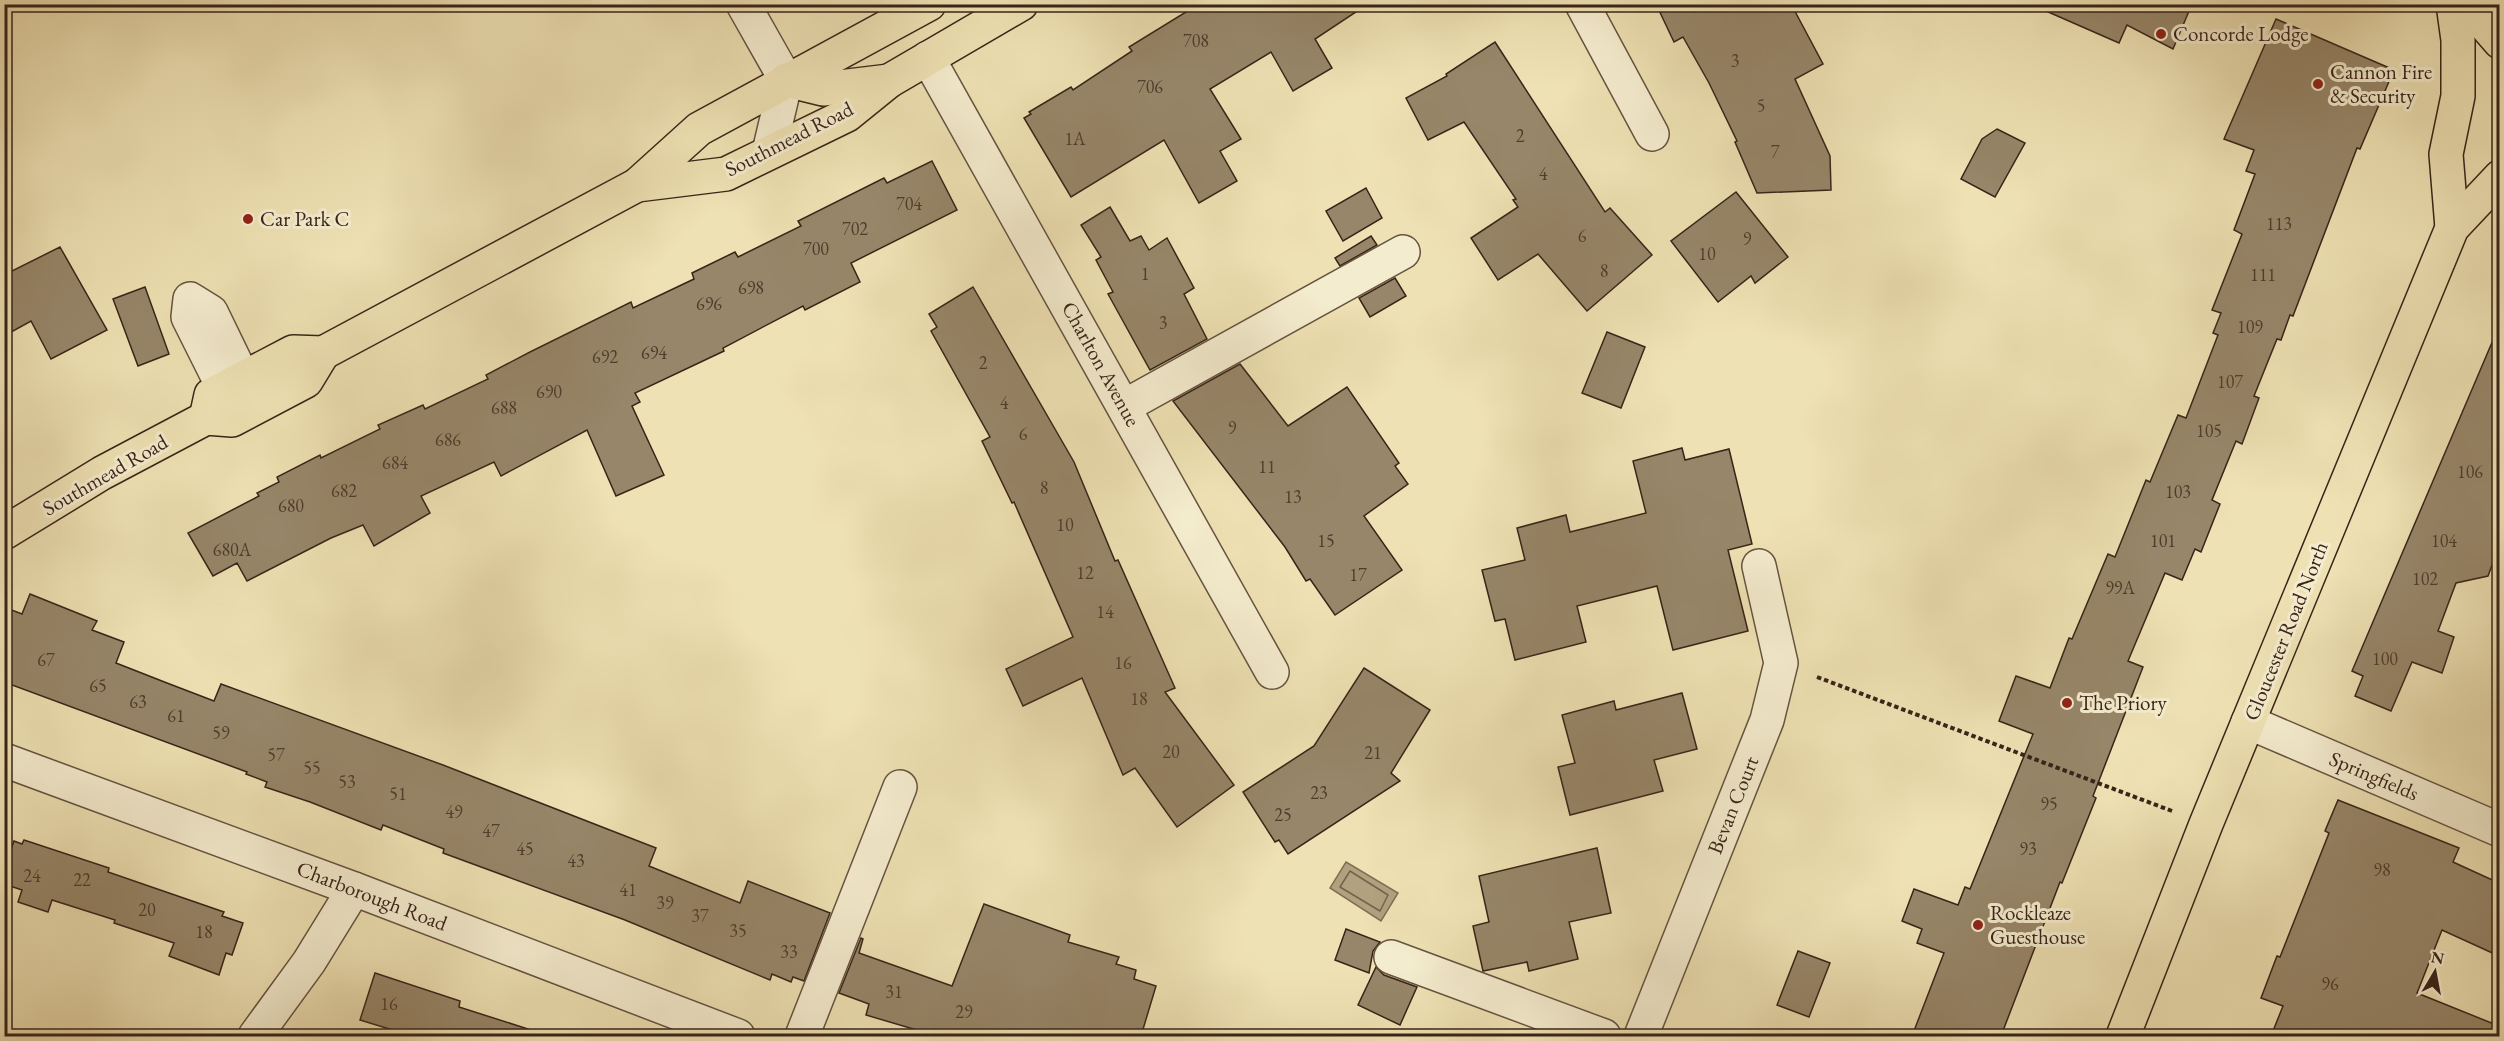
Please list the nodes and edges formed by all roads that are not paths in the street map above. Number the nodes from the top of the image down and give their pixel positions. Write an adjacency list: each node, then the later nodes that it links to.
1 (743, 4): 9 (street)
2 (929, 4): 9 (main road, Southmead Road)
3 (1021, 4): 8 (main road, Southmead Road)
4 (1582, 4): 11 (street)
5 (2453, 4): 15 (main road, Gloucester Road North)
6 (2467, 4): 7 (main road)
7 (2499, 42)
8 (928, 58): 10 (main road, Southmead Road); 18 (street, Charlton Avenue)
9 (786, 80): 10 (main road); 12 (street); 13 (main road, Southmead Road)
10 (890, 81): 12 (main road, Southmead Road)
11 (1652, 134)
12 (769, 152): 13 (main road, Southmead Road)
13 (637, 185): 17 (main road, Southmead Road)
14 (2495, 188): 15 (main road, Gloucester Road North)
15 (2452, 228): 23 (main road, Gloucester Road North)
16 (1403, 252): 18 (street)
17 (322, 353): 19 (main road, Southmead Road); 19 (main road, Southmead Road)
18 (1125, 406): 22 (street, Charlton Avenue)
19 (206, 418): 20 (main road, Southmead Road)
20 (4, 533)
21 (1759, 566): 33 (street, Bevan Court)
22 (1272, 672)
23 (2248, 722): 26 (street, Springfields); 34 (main road, Gloucester Road North)
24 (4, 760): 27 (street, Charborough Road)
25 (900, 786): 31 (street)
26 (2499, 830)
27 (354, 889): 29 (street); 30 (street, Charborough Road)
28 (1390, 957): 32 (street)
29 (255, 1036)
30 (738, 1036)
31 (802, 1036)
32 (1604, 1036)
33 (1641, 1036)
34 (2123, 1036)

